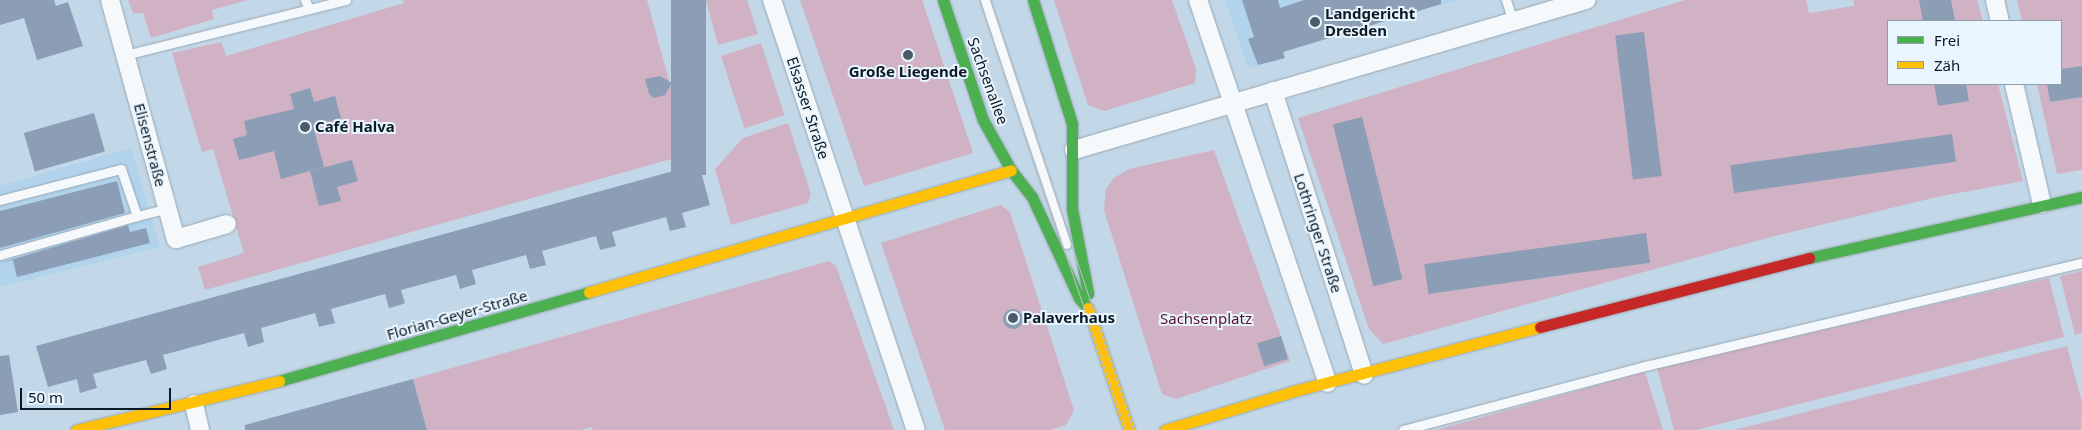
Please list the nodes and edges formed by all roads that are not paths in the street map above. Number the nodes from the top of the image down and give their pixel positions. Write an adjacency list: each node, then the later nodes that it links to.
1 (110, 0): 15 (street, Elisenstraße)
2 (305, 0): 12 (lane)
3 (346, 0): 12 (lane)
4 (772, 0): 26 (street, Elsasser Straße)
5 (943, 0): 20 (main road, Sachsenallee)
6 (984, 0): 30 (lane)
7 (1033, 0): 19 (main road)
8 (1198, 0): 18 (street)
9 (1506, 0): 14 (lane)
10 (1586, 0): 14 (street)
11 (1995, 0): 13 (street)
12 (309, 9): 15 (lane)
13 (2000, 20)
14 (1513, 21): 17 (street)
15 (125, 55): 24 (street, Elisenstraße)
16 (2014, 85): 23 (street)
17 (1273, 91): 18 (street); 31 (street, Lothringer Straße)
18 (1232, 103): 19 (street); 32 (street)
19 (1074, 150): 30 (main road)
20 (1012, 170): 26 (main road); 30 (main road)
21 (2082, 197): 23 (main road)
22 (0, 200): 25 (lane)
23 (2042, 204): 31 (main road)
24 (168, 208): 25 (lane); 27 (street, Elisenstraße)
25 (137, 216): 28 (lane)
26 (844, 216): 33 (main road, Florian-Geyer-Straße); 36 (street)
27 (227, 224)
28 (0, 255)
29 (2082, 263): 39 (lane)
30 (1088, 308): 37 (main road)
31 (1364, 375): 32 (main road)
32 (1328, 383): 38 (main road)
33 (194, 404): 34 (main road, Florian-Geyer-Straße); 35 (street)
34 (76, 430)
35 (200, 430)
36 (916, 430)
37 (1129, 430)
38 (1165, 430)
39 (1403, 430)

